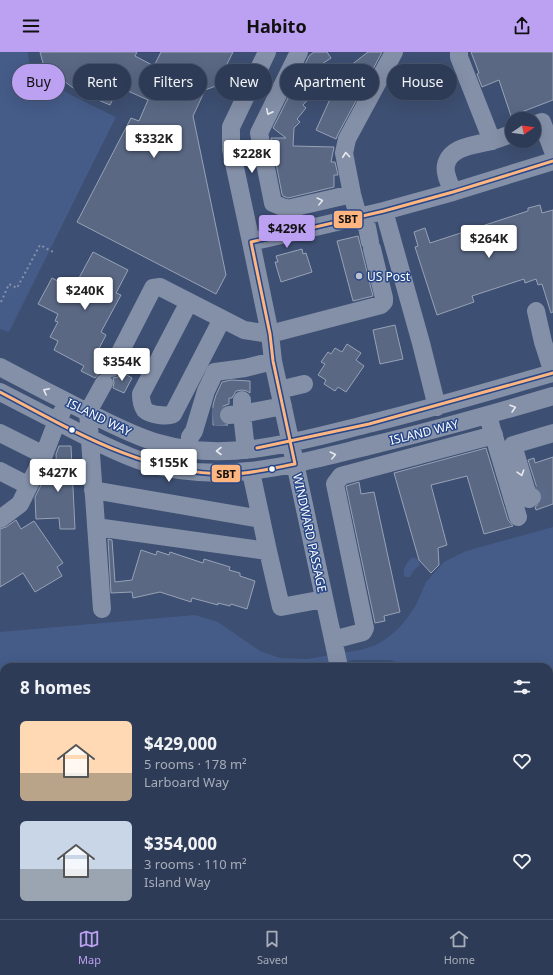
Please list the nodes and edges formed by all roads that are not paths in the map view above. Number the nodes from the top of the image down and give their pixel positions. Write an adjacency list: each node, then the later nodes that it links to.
1 (266, 52): 14 (street, WINDWARD PASSAGE)
2 (299, 52): 11 (street, one-way to 11)
3 (394, 52): 11 (street, one-way to 3)
4 (459, 52): 7 (street)
5 (543, 120): 8 (street)
6 (505, 136): 7 (street)
7 (492, 141): 10 (street)
8 (553, 151)
9 (553, 161): 10 (street)
10 (452, 192): 12 (street)
11 (352, 194): 13 (street)
12 (384, 211): 13 (street); 27 (street)
13 (358, 216): 14 (street); 18 (street)
14 (251, 242): 18 (street, WINDWARD PASSAGE)
15 (189, 302): 17 (street); 17 (street); 28 (street)
16 (536, 311): 21 (street)
17 (222, 319): 18 (street)
18 (270, 334): 19 (street, WINDWARD PASSAGE)
19 (273, 361): 25 (street, WINDWARD PASSAGE); 29 (street)
20 (0, 367): 26 (street, ISLAND WAY, one-way to 20)
21 (553, 373): 27 (street, ISLAND WAY)
22 (304, 384): 25 (street)
23 (0, 392): 31 (street, ISLAND WAY)
24 (553, 396): 30 (street, ISLAND WAY, one-way to 24)
25 (281, 398): 29 (street); 36 (street, WINDWARD PASSAGE)
26 (68, 402): 28 (street, ISLAND WAY); 31 (street)
27 (437, 407): 36 (street, ISLAND WAY)
28 (88, 412): 35 (street); 37 (street, ISLAND WAY)
29 (225, 413): 37 (street); 38 (street)
30 (488, 415): 34 (street); 40 (street, ISLAND WAY, one-way to 30)
31 (57, 421): 35 (street, ISLAND WAY); 39 (street)
32 (553, 433): 45 (street, one-way to 45)
33 (0, 434): 39 (street)
34 (494, 435): 47 (street); 53 (street)
35 (89, 438): 42 (street, ISLAND WAY); 44 (street)
36 (291, 442): 38 (street, ISLAND WAY); 40 (street, WINDWARD PASSAGE)
37 (188, 450): 38 (street, ISLAND WAY, one-way to 37)
38 (246, 450)
39 (44, 455): 43 (street)
40 (295, 464): 42 (street, ISLAND WAY); 51 (street, WINDWARD PASSAGE)
41 (0, 471): 43 (street)
42 (251, 472): 48 (street)
43 (29, 486): 46 (street)
44 (93, 490): 48 (street); 49 (street)
45 (532, 497)
46 (1, 516)
47 (518, 517)
48 (261, 519): 50 (street)
49 (96, 527): 50 (street); 52 (street)
50 (268, 551): 51 (street)
51 (324, 599): 53 (street, WINDWARD PASSAGE)
52 (102, 609)
53 (335, 652)

